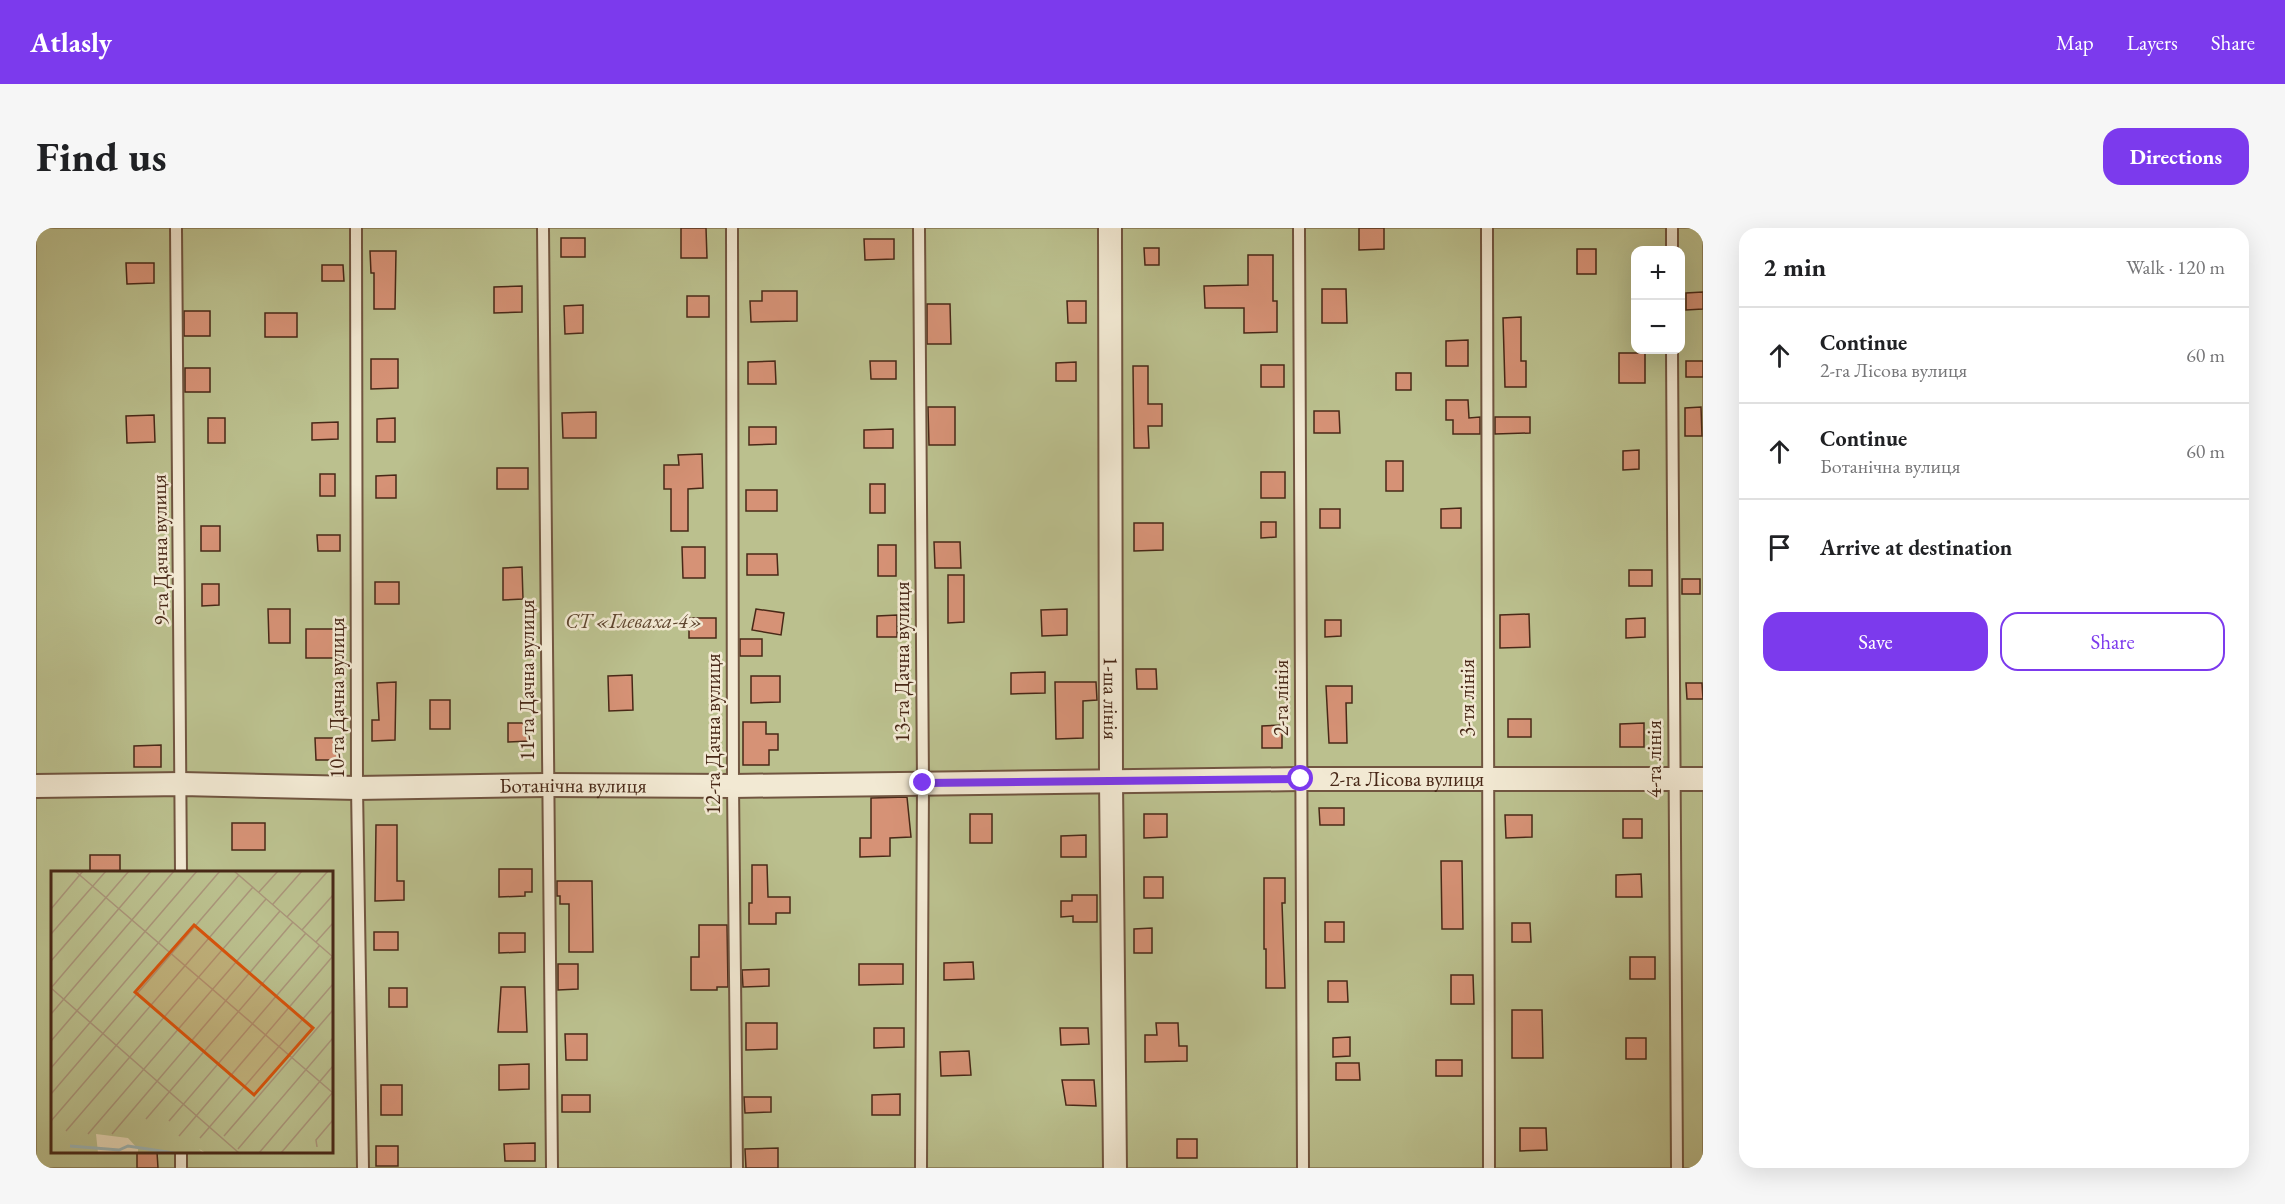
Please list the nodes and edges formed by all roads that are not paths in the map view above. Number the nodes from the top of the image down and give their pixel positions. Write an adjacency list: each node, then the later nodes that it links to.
1 (176, 228): 18 (lane, 9-та Дачна вулиця)
2 (356, 228): 22 (lane, 10-та Дачна вулиця)
3 (543, 228): 19 (lane, 11-та Дачна вулиця)
4 (732, 228): 21 (lane, 12-та Дачна вулиця)
5 (919, 228): 17 (lane, 13-та Дачна вулиця)
6 (1110, 228): 16 (street, 1-ша лінія)
7 (1299, 228): 12 (lane, 2-га лінія)
8 (1487, 228): 13 (lane, 3-тя лінія)
9 (1672, 228): 10 (lane)
10 (1672, 246)
11 (1672, 354): 14 (lane, 4-та лінія)
12 (1301, 779): 13 (street, 2-га Лісова вулиця); 16 (street, 2-га Лісова вулиця); 29 (lane, 2-га лінія)
13 (1487, 779): 14 (street, 2-га Лісова вулиця); 30 (lane, 3-тя лінія)
14 (1674, 779): 15 (street, 2-га Лісова вулиця); 31 (lane, 4-та лінія)
15 (1703, 779)
16 (1111, 782): 17 (street, Ботанічна вулиця); 28 (street, 1-ша лінія)
17 (923, 783): 21 (street, Ботанічна вулиця); 27 (lane, 13-та Дачна вулиця)
18 (182, 784): 20 (street, Ботанічна вулиця); 22 (street, Ботанічна вулиця); 23 (lane, 9-та Дачна вулиця)
19 (547, 785): 21 (street, Ботанічна вулиця); 22 (street, Ботанічна вулиця); 25 (lane, 11-та Дачна вулиця)
20 (36, 786)
21 (733, 786): 26 (lane, 12-та Дачна вулиця)
22 (357, 788): 24 (lane, 10-та Дачна вулиця)
23 (182, 871)
24 (363, 1168)
25 (552, 1168)
26 (737, 1168)
27 (921, 1168)
28 (1115, 1168)
29 (1303, 1168)
30 (1489, 1168)
31 (1677, 1168)

